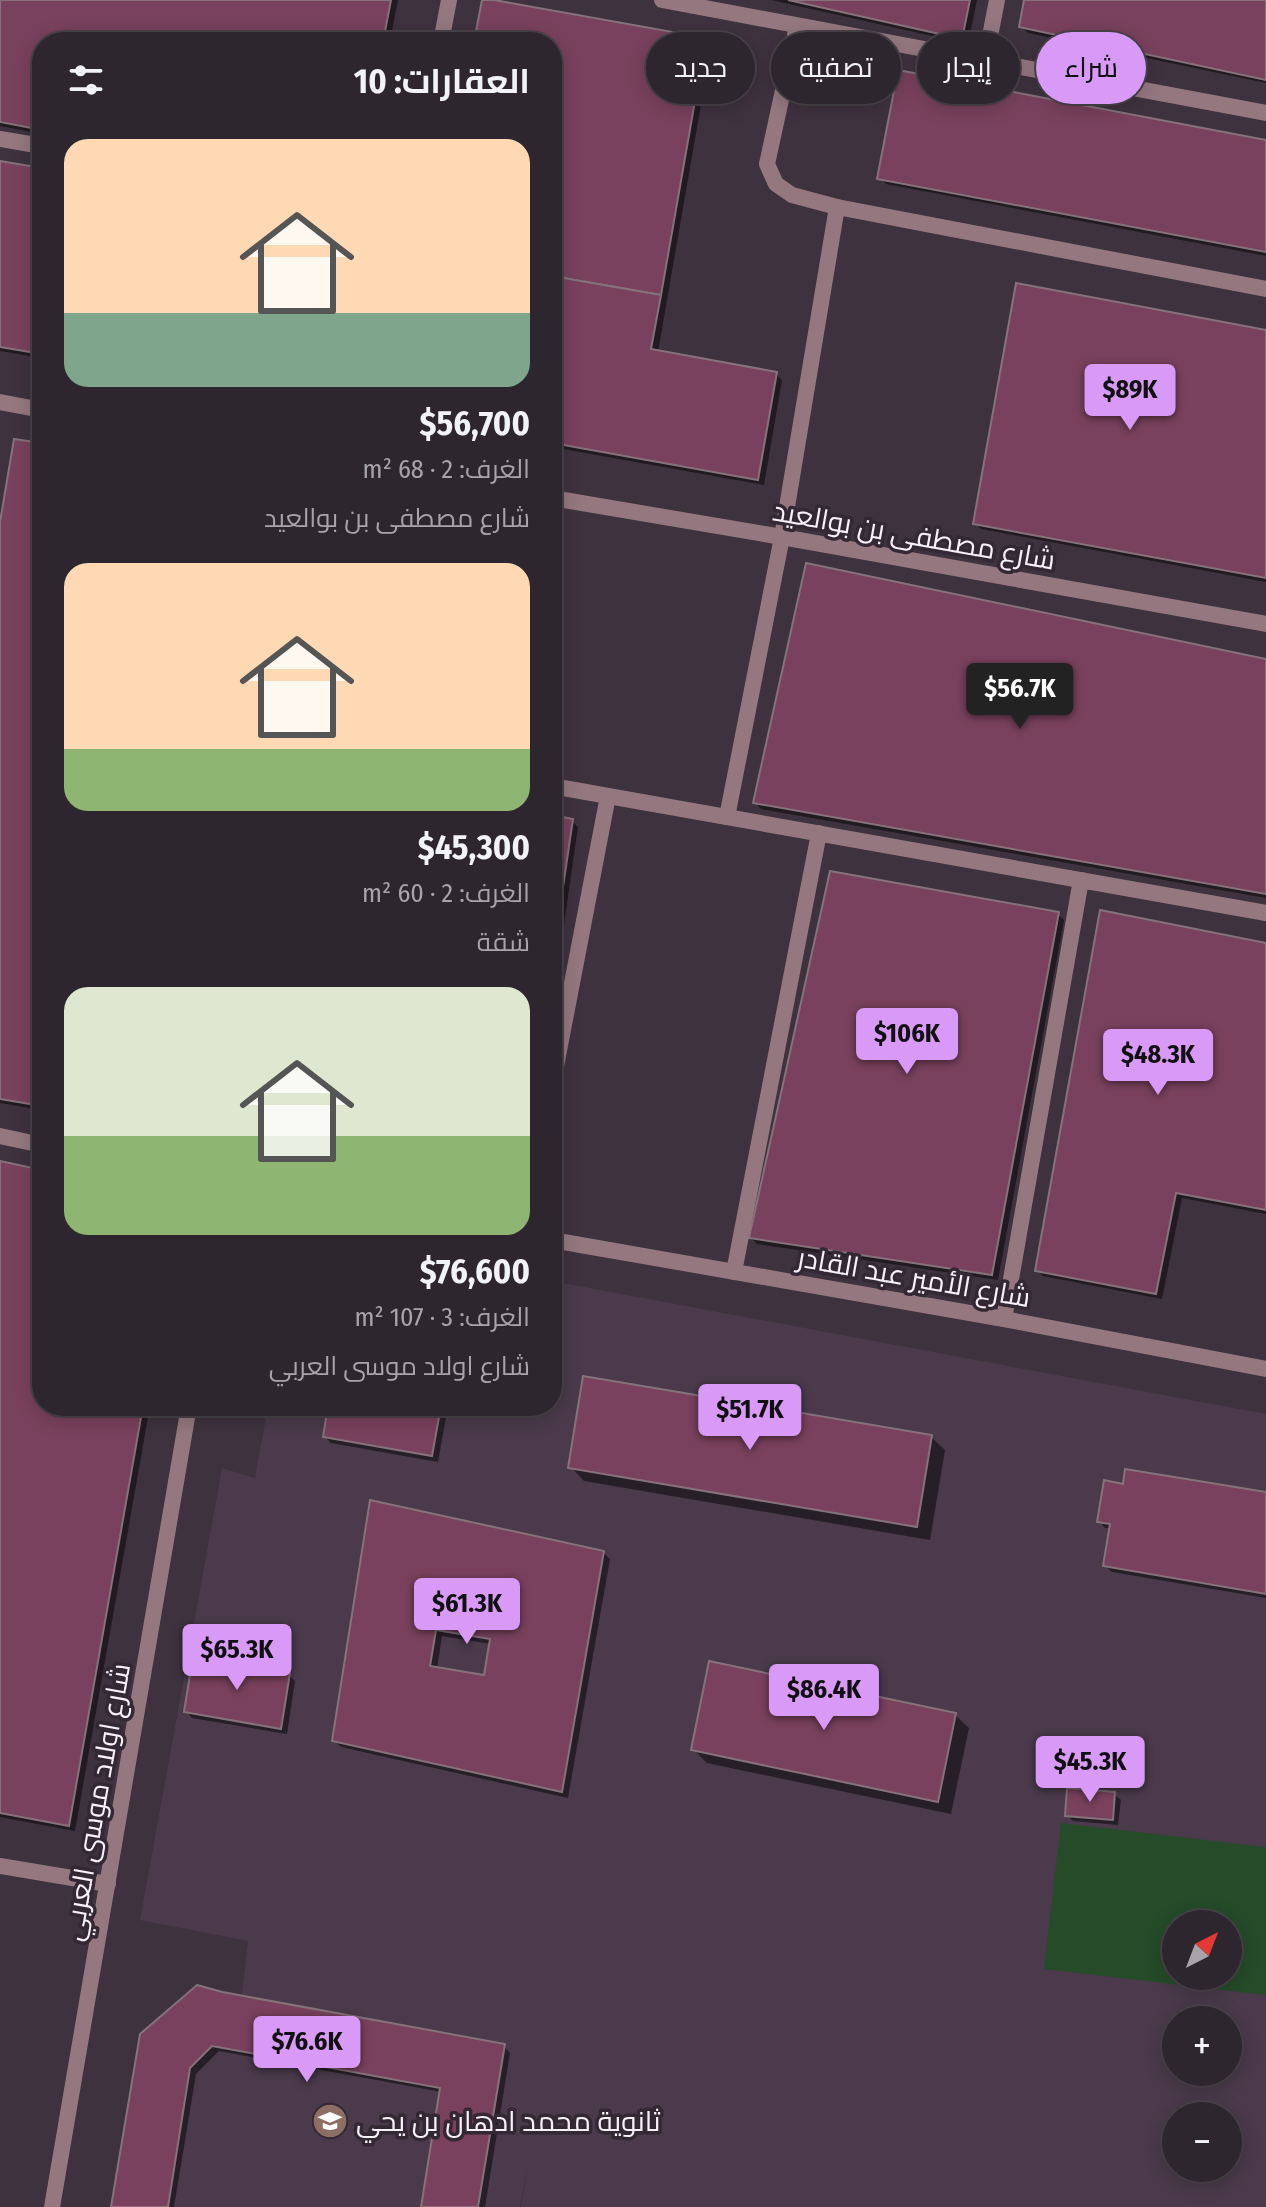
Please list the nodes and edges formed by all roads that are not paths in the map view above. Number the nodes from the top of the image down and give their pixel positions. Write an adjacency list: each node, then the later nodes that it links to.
1 (449, 0): 5 (street)
2 (662, 0): 4 (street)
3 (997, 0): 6 (street)
4 (797, 26): 7 (street); 12 (street)
5 (443, 32)
6 (991, 32)
7 (917, 49)
8 (1020, 68): 9 (street)
9 (1266, 113)
10 (0, 139): 11 (street)
11 (32, 144)
12 (837, 207): 13 (street); 17 (street)
13 (1266, 289)
14 (0, 402): 15 (street)
15 (32, 408)
16 (562, 500): 17 (street, شارع مصطفى بن بوالعيد)
17 (782, 537): 18 (street, شارع مصطفى بن بوالعيد); 21 (street)
18 (1266, 624)
19 (562, 788): 20 (street)
20 (608, 796): 21 (street); 25 (street)
21 (727, 817): 22 (street)
22 (819, 833): 23 (street); 29 (street)
23 (1081, 880): 24 (street); 30 (street)
24 (1266, 913)
25 (562, 1035)
26 (0, 1136): 27 (street)
27 (32, 1143)
28 (562, 1242): 29 (street, شارع الأمير عبد القادر)
29 (734, 1272): 30 (street, شارع الأمير عبد القادر)
30 (1004, 1319): 31 (street, شارع الأمير عبد القادر)
31 (1266, 1369)
32 (187, 1416): 34 (street, شارع اولاد موسى العربي)
33 (0, 1866): 34 (street)
34 (108, 1884): 35 (street, شارع اولاد موسى العربي)
35 (52, 2207)

